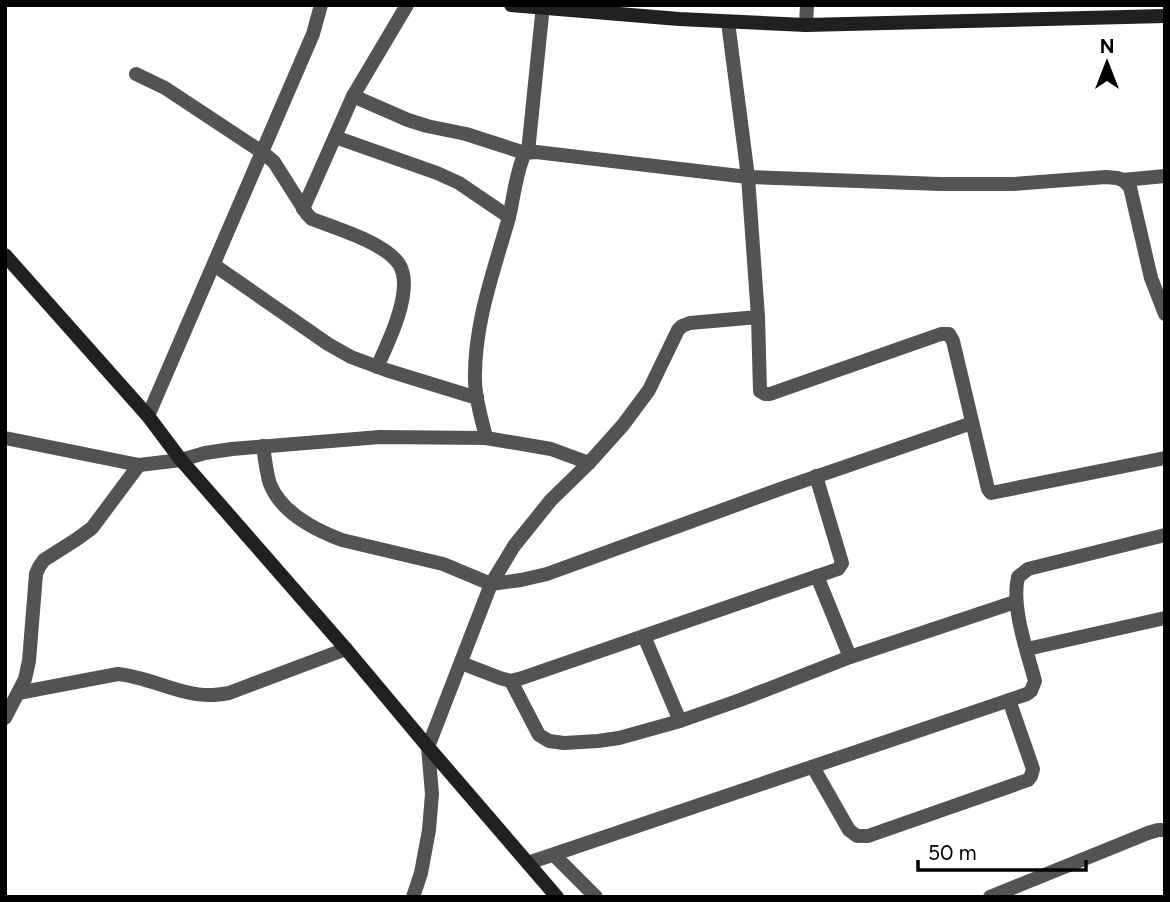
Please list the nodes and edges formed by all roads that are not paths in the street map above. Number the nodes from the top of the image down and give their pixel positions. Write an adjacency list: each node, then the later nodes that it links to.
1 (321, 5): 12 (street)
2 (407, 5): 10 (street)
3 (511, 5): 5 (street)
4 (807, 5): 8 (street)
5 (542, 6): 7 (street); 13 (street)
6 (1165, 16): 8 (street)
7 (728, 22): 8 (street); 15 (street)
8 (806, 25)
9 (136, 74): 12 (street)
10 (353, 96): 11 (street); 13 (street)
11 (335, 137): 17 (street); 18 (street)
12 (262, 152): 17 (street); 20 (street)
13 (527, 153): 15 (street); 18 (street)
14 (1165, 176): 16 (street)
15 (748, 177): 16 (street); 22 (street)
16 (1123, 180): 21 (street)
17 (303, 209): 23 (street)
18 (509, 217): 24 (street)
19 (5, 255): 25 (street)
20 (214, 265): 23 (street); 25 (street)
21 (1165, 314)
22 (758, 317): 26 (street); 32 (street)
23 (377, 367): 24 (street)
24 (477, 398): 28 (street)
25 (148, 416): 31 (street)
26 (972, 423): 30 (street); 34 (street)
27 (5, 438): 33 (street)
28 (486, 438): 29 (street); 32 (street)
29 (263, 446): 31 (street); 37 (street)
30 (1165, 458)
31 (181, 460): 33 (street); 41 (street)
32 (589, 463): 37 (street)
33 (139, 465): 46 (street)
34 (816, 476): 36 (street); 37 (street)
35 (1165, 535): 38 (street)
36 (817, 576): 40 (street); 43 (street)
37 (491, 584): 44 (street)
38 (1015, 602): 42 (street); 43 (street)
39 (1165, 618): 42 (street)
40 (644, 636): 45 (street); 49 (street)
41 (346, 649): 46 (street); 50 (street)
42 (1027, 649): 47 (street)
43 (850, 657): 49 (street)
44 (461, 663): 45 (street); 50 (street)
45 (511, 681): 49 (street)
46 (18, 693): 48 (street)
47 (1009, 700): 51 (street); 51 (street)
48 (5, 718)
49 (680, 721)
50 (428, 747): 54 (street); 55 (street)
51 (813, 766): 53 (street)
52 (1165, 830): 58 (street)
53 (554, 855): 54 (street); 57 (street)
54 (528, 863): 56 (street)
55 (412, 897)
56 (557, 897)
57 (596, 897)
58 (990, 897)

